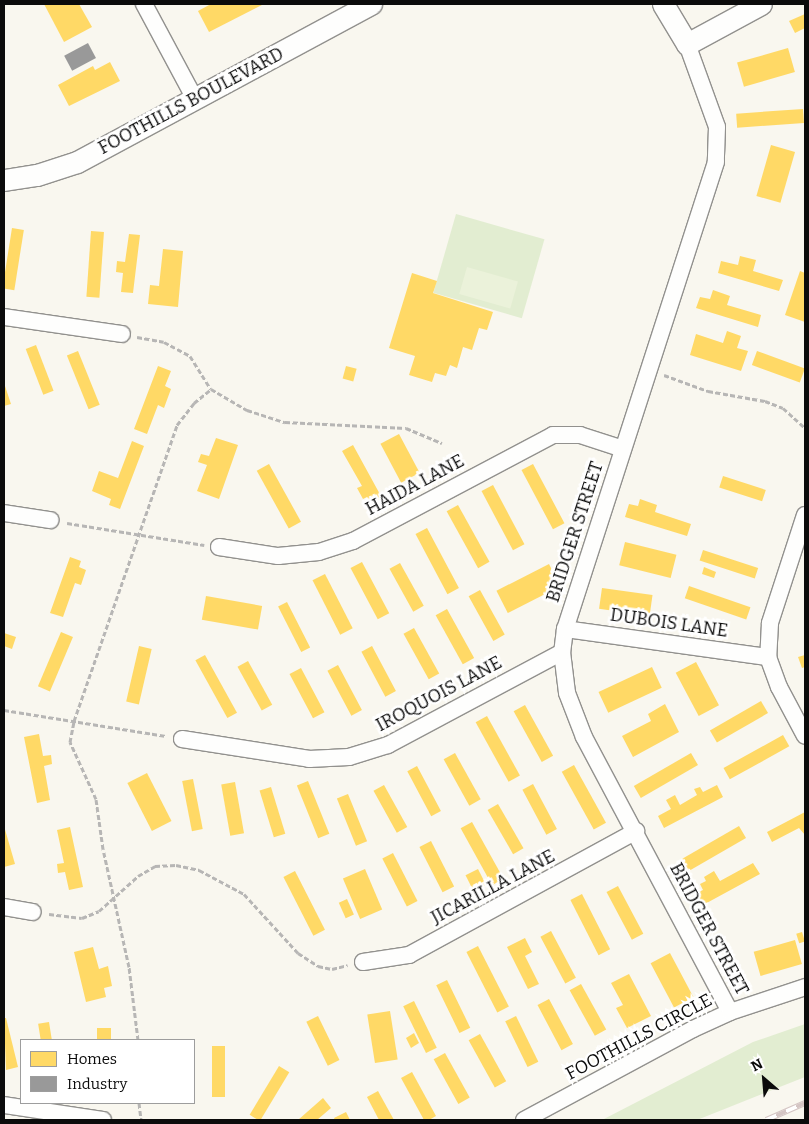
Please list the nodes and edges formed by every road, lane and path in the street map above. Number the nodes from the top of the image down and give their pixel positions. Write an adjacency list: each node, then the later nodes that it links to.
1 (144, 4): 6 (street)
2 (371, 4): 6 (street, FOOTHILLS BOULEVARD)
3 (663, 4): 5 (street)
4 (761, 4): 5 (street)
5 (686, 44): 10 (street, BRIDGER STREET)
6 (195, 99): 7 (street, FOOTHILLS BOULEVARD)
7 (4, 180)
8 (4, 317): 9 (street)
9 (122, 334): 11 (path)
10 (649, 370): 12 (path); 14 (street, BRIDGER STREET)
11 (211, 389): 13 (path); 18 (path)
12 (805, 428)
13 (442, 443)
14 (622, 449): 19 (street, HAIDA LANE); 20 (street, BRIDGER STREET)
15 (4, 513): 17 (street)
16 (805, 515): 22 (street)
17 (50, 520): 18 (path)
18 (138, 535): 19 (path); 24 (path)
19 (219, 547)
20 (565, 629): 21 (street, BRIDGER STREET); 22 (street, DUBOIS LANE)
21 (562, 652): 26 (street, IROQUOIS LANE); 27 (street, BRIDGER STREET)
22 (768, 656): 25 (street)
23 (4, 710): 24 (path)
24 (74, 721): 26 (path); 28 (path)
25 (805, 736)
26 (182, 739)
27 (636, 831): 31 (street, JICARILLA LANE); 33 (street, BRIDGER STREET)
28 (114, 898): 30 (path); 31 (path); 34 (path)
29 (4, 908): 30 (street)
30 (33, 912)
31 (363, 962)
32 (805, 987): 33 (street, FOOTHILLS CIRCLE)
33 (730, 1012): 39 (street, FOOTHILLS CIRCLE)
34 (138, 1039)
35 (140, 1104): 38 (path)
36 (4, 1105): 37 (street)
37 (103, 1120)
38 (141, 1120)
39 (524, 1120)

